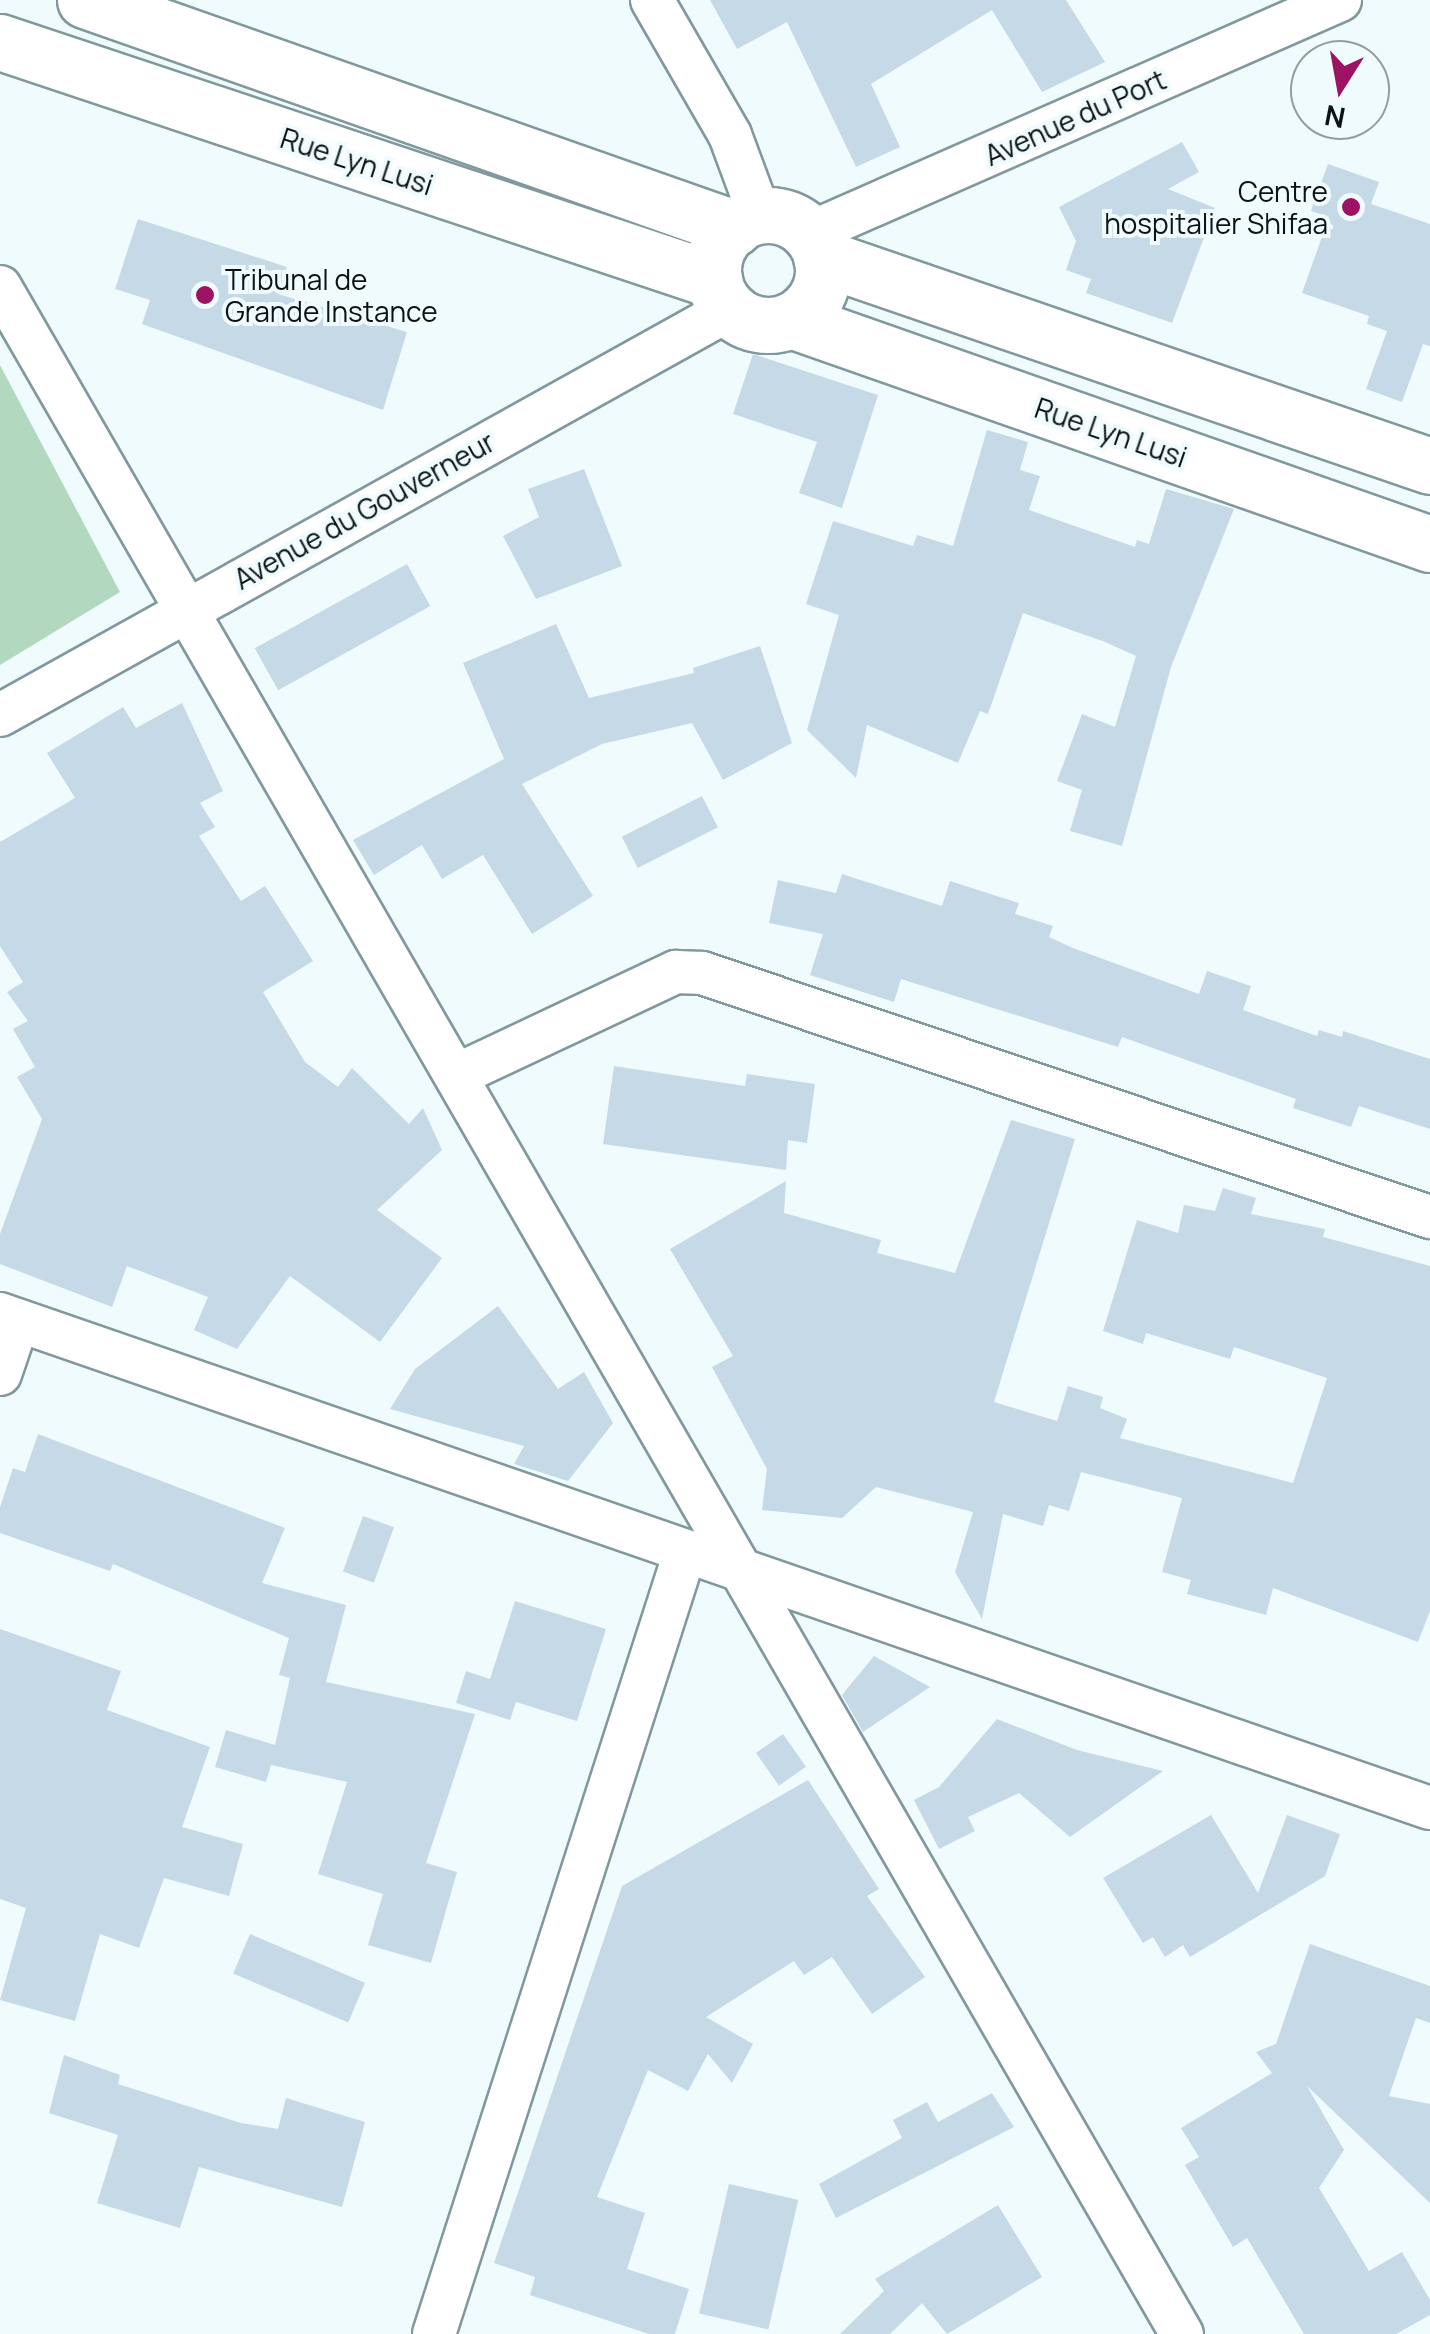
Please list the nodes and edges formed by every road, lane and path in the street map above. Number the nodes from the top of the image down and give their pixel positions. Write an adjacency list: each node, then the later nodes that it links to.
1 (85, 0): 5 (main road)
2 (652, 0): 5 (street)
3 (1340, 0): 5 (street, Avenue du Port)
4 (0, 42): 7 (main road, Rue Lyn Lusi)
5 (781, 233): 7 (main road); 8 (main road); 9 (main road)
6 (0, 287): 11 (street)
7 (722, 294): 8 (main road); 11 (street, Avenue du Gouverneur)
8 (791, 320): 10 (main road, Rue Lyn Lusi)
9 (1430, 466)
10 (1430, 544)
11 (187, 606): 12 (street, Avenue du Gouverneur); 13 (street)
12 (0, 715)
13 (459, 1074): 14 (street); 18 (street)
14 (1430, 1217)
15 (9, 1318): 16 (street); 17 (street)
16 (0, 1374)
17 (685, 1552): 18 (street); 20 (street)
18 (747, 1575): 19 (street); 21 (street)
19 (1430, 1808)
20 (434, 2334)
21 (1182, 2334)

